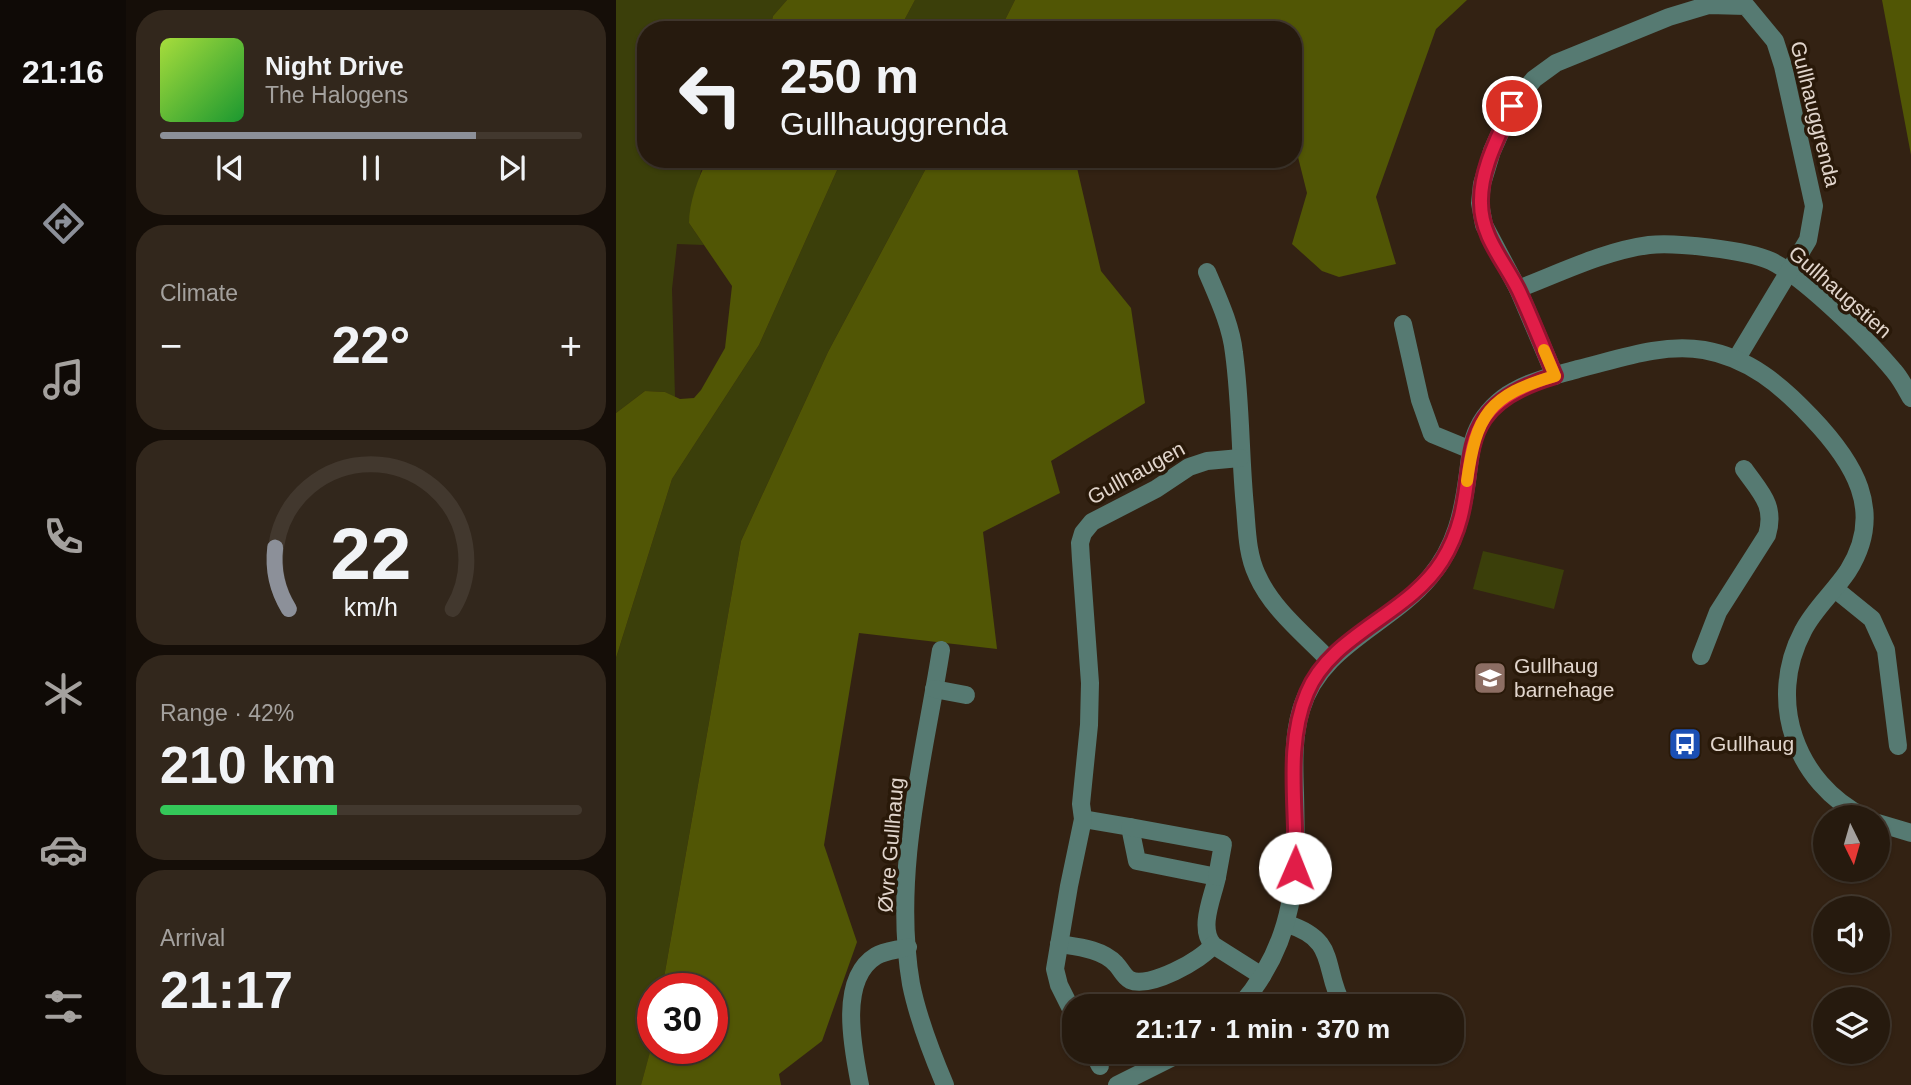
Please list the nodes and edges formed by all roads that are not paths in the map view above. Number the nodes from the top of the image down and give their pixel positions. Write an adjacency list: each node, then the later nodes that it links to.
1 (1208, 272): 9 (street)
2 (1790, 273): 3 (street, Gullhaugstien); 3 (street, Gullhauggrenda); 5 (street, Gullhauggrenda); 7 (street, Gullhaugstien)
3 (1518, 289): 6 (street, Gullhauggrenda)
4 (1403, 324): 8 (street)
5 (1737, 358): 6 (street); 11 (street)
6 (1555, 376): 8 (street)
7 (1911, 398)
8 (1471, 450): 14 (street)
9 (1240, 458): 14 (street); 19 (street, Gullhaugen)
10 (1744, 469): 13 (street)
11 (1835, 589): 17 (street); 18 (street)
12 (941, 650): 15 (street, Øvre Gullhaug)
13 (1701, 656)
14 (1329, 660): 24 (street)
15 (934, 689): 16 (street); 27 (street, Øvre Gullhaug)
16 (966, 695)
17 (1898, 746)
18 (1844, 805)
19 (1083, 819): 20 (street); 25 (street)
20 (1130, 827): 23 (street); 23 (street)
21 (1890, 827): 22 (street)
22 (1911, 833)
23 (1217, 877): 26 (street)
24 (1287, 923): 28 (street); 31 (street)
25 (1059, 944): 26 (street); 29 (street)
26 (1213, 945): 28 (street)
27 (908, 947): 34 (street); 35 (street, Øvre Gullhaug)
28 (1262, 976): 30 (street)
29 (1064, 994)
30 (1249, 994)
31 (1336, 994)
32 (1160, 1064): 33 (street)
33 (1121, 1084)
34 (860, 1085)
35 (945, 1085)

